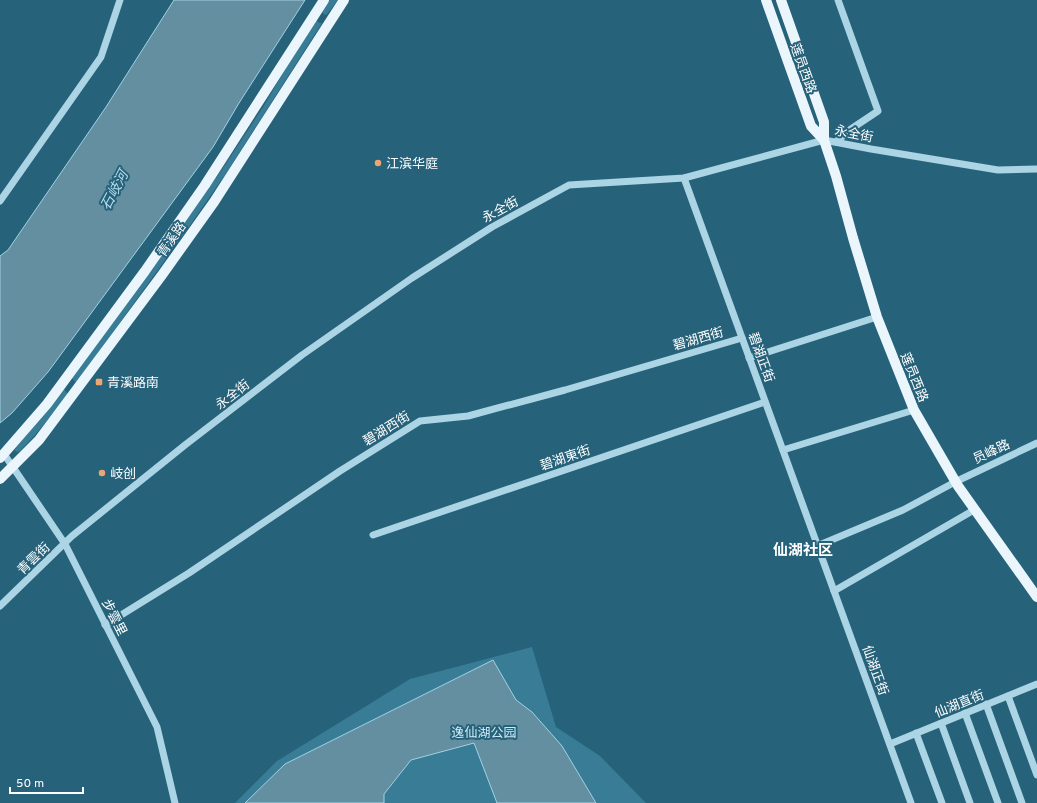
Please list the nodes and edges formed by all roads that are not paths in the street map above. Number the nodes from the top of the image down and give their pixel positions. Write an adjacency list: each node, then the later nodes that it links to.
1 (120, 0): 11 (street)
2 (324, 0): 15 (main road, 青溪路)
3 (344, 0): 16 (main road, 青溪路)
4 (766, 0): 7 (main road, 莲员西路)
5 (781, 0): 7 (main road, 莲员西路)
6 (838, 0): 8 (street)
7 (824, 140): 8 (street, 永全街); 10 (street, 永全街); 12 (main road, 莲员西路)
8 (836, 142): 9 (street, 永全街)
9 (1037, 169)
10 (684, 178): 13 (street, 碧湖正街); 27 (street, 永全街)
11 (0, 202)
12 (877, 317): 14 (street); 18 (main road, 莲员西路)
13 (742, 338): 14 (street, 碧湖正街); 32 (street, 碧湖西街)
14 (749, 358): 17 (street, 碧湖正街)
15 (65, 380): 16 (main road); 21 (main road, 青溪路)
16 (78, 390): 22 (main road, 青溪路)
17 (765, 402): 20 (street, 碧湖正街); 26 (street, 碧湖東街)
18 (914, 410): 20 (street); 24 (main road, 莲员西路)
19 (1037, 443): 24 (street, 员峰路)
20 (783, 450): 28 (street, 碧湖正街)
21 (2, 456): 22 (street, 步雲里)
22 (12, 467): 23 (main road, 青溪路); 27 (street, 步雲里)
23 (0, 479)
24 (956, 482): 25 (main road, 莲员西路); 28 (street, 员峰路)
25 (974, 510): 29 (street); 30 (main road, 莲员西路)
26 (373, 535)
27 (65, 544): 31 (street, 青雲街); 32 (street, 步雲里)
28 (817, 546): 29 (street, 仙湖正街)
29 (834, 591): 39 (street, 仙湖正街)
30 (1037, 597)
31 (0, 606)
32 (105, 625): 41 (street, 步雲里)
33 (1037, 684): 34 (street, 仙湖直街)
34 (1008, 696): 35 (street, 仙湖直街); 40 (street)
35 (986, 704): 36 (street, 仙湖直街); 46 (street)
36 (965, 713): 37 (street, 仙湖直街); 45 (street)
37 (941, 723): 38 (street, 仙湖直街); 44 (street)
38 (916, 733): 39 (street, 仙湖直街); 43 (street)
39 (890, 744): 42 (street, 仙湖正街)
40 (1037, 775)
41 (175, 803)
42 (911, 803)
43 (942, 803)
44 (970, 803)
45 (998, 803)
46 (1022, 803)

